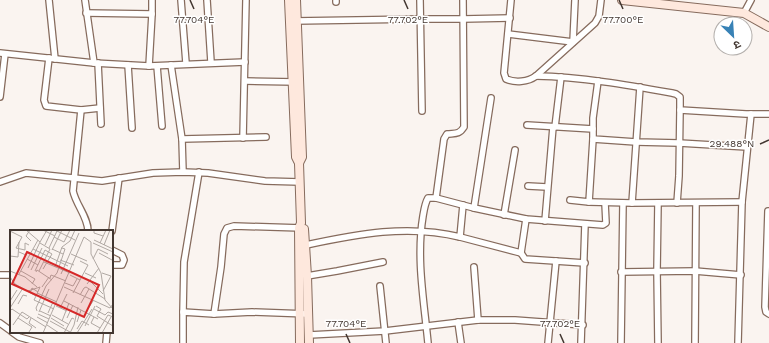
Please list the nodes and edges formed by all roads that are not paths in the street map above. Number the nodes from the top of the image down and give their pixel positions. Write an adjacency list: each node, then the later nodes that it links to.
1 (49, 0): 28 (street)
2 (85, 0): 17 (street)
3 (152, 0): 19 (street)
4 (181, 0): 32 (street)
5 (207, 0): 29 (street)
6 (246, 0): 30 (street)
7 (289, 0): 23 (street)
8 (296, 0): 23 (street)
9 (420, 0): 20 (street)
10 (463, 0): 22 (street)
11 (511, 0): 21 (street)
12 (574, 0): 26 (street)
13 (601, 0): 26 (street)
14 (622, 0): 16 (street)
15 (751, 0): 18 (street)
16 (660, 2): 18 (street)
17 (86, 13): 19 (street); 31 (street)
18 (744, 13): 24 (street)
19 (152, 14): 35 (street)
20 (420, 18): 22 (street); 23 (street); 48 (street)
21 (510, 18): 22 (street); 25 (street)
22 (463, 19): 73 (street)
23 (294, 21): 41 (street)
24 (769, 27)
25 (508, 34): 26 (street); 37 (street)
26 (573, 42): 37 (street)
27 (2, 53): 28 (street); 43 (street)
28 (52, 59): 31 (street); 46 (street)
29 (211, 62): 30 (street); 32 (street)
30 (245, 62): 39 (street)
31 (96, 63): 33 (street); 45 (street)
32 (186, 64): 34 (street)
33 (128, 65): 35 (street); 55 (street)
34 (171, 65): 36 (street); 59 (street)
35 (149, 66): 36 (street)
36 (156, 66): 53 (street)
37 (536, 76): 38 (street)
38 (561, 76): 40 (street); 54 (street)
39 (245, 81): 41 (street); 58 (street)
40 (598, 81): 42 (street); 56 (street)
41 (296, 82): 70 (street)
42 (640, 87): 47 (street); 61 (street)
43 (0, 97)
44 (491, 98): 84 (street)
45 (100, 108): 46 (street); 51 (street)
46 (81, 110): 68 (street)
47 (680, 110): 49 (street); 62 (street)
48 (422, 111)
49 (751, 114): 50 (street); 63 (street)
50 (769, 114)
51 (100, 124)
52 (526, 125): 54 (street)
53 (162, 126)
54 (554, 127): 56 (street); 72 (street)
55 (132, 128)
56 (593, 129): 60 (street)
57 (266, 137): 58 (street)
58 (243, 138): 59 (street)
59 (182, 139): 65 (street)
60 (593, 139): 61 (street); 75 (street)
61 (636, 142): 62 (street); 82 (street)
62 (679, 143): 63 (street); 80 (street)
63 (747, 148): 76 (street)
64 (515, 150): 86 (street)
65 (183, 172): 66 (street); 67 (street)
66 (199, 172): 70 (street); 109 (street)
67 (119, 178): 68 (street); 92 (street)
68 (74, 179): 69 (street); 91 (street)
69 (0, 182)
70 (300, 182): 90 (street)
71 (528, 186): 72 (street)
72 (547, 187): 88 (street)
73 (436, 198): 83 (street); 93 (street)
74 (570, 200): 75 (street)
75 (589, 202): 77 (street)
76 (742, 202): 81 (street); 106 (street)
77 (606, 203): 78 (street); 89 (street)
78 (623, 203): 82 (street); 105 (street)
79 (658, 203): 80 (street); 82 (street); 103 (street)
80 (677, 203): 81 (street)
81 (696, 203): 104 (street)
82 (632, 204)
83 (463, 205): 84 (street); 94 (street)
84 (474, 208): 86 (street)
85 (768, 211): 112 (street)
86 (504, 215): 87 (street)
87 (526, 219): 88 (street); 97 (street)
88 (545, 221): 89 (street)
89 (585, 224): 100 (street)
90 (301, 226): 95 (street); 110 (street); 111 (street)
91 (88, 230)
92 (112, 230)
93 (420, 231): 94 (street); 95 (street); 118 (street)
94 (460, 237): 97 (street)
95 (306, 245): 107 (street)
96 (113, 250): 101 (street)
97 (521, 252): 98 (street)
98 (556, 261): 100 (street); 116 (street)
99 (383, 262): 107 (street)
100 (585, 263): 117 (street)
101 (113, 265)
102 (474, 267): 113 (street)
103 (656, 271): 104 (street); 105 (street); 134 (street)
104 (695, 271): 106 (street); 135 (street)
105 (621, 272): 133 (street)
106 (741, 275): 136 (street)
107 (307, 276): 111 (street)
108 (380, 286): 120 (street)
109 (183, 312): 110 (street); 126 (street)
110 (214, 314): 111 (street)
111 (304, 314): 123 (street); 127 (street)
112 (769, 314)
113 (478, 320): 114 (street); 116 (street)
114 (458, 322): 118 (street); 130 (street)
115 (0, 323): 119 (street)
116 (549, 323): 117 (street); 131 (street)
117 (583, 325): 132 (street)
118 (426, 327): 120 (street); 129 (street)
119 (10, 330)
120 (385, 331): 123 (street); 128 (street)
121 (13, 333): 124 (street)
122 (107, 333): 125 (street)
123 (309, 339)
124 (40, 343)
125 (106, 343)
126 (183, 343)
127 (300, 343)
128 (386, 343)
129 (428, 343)
130 (461, 343)
131 (548, 343)
132 (581, 343)
133 (621, 343)
134 (658, 343)
135 (695, 343)
136 (738, 343)

